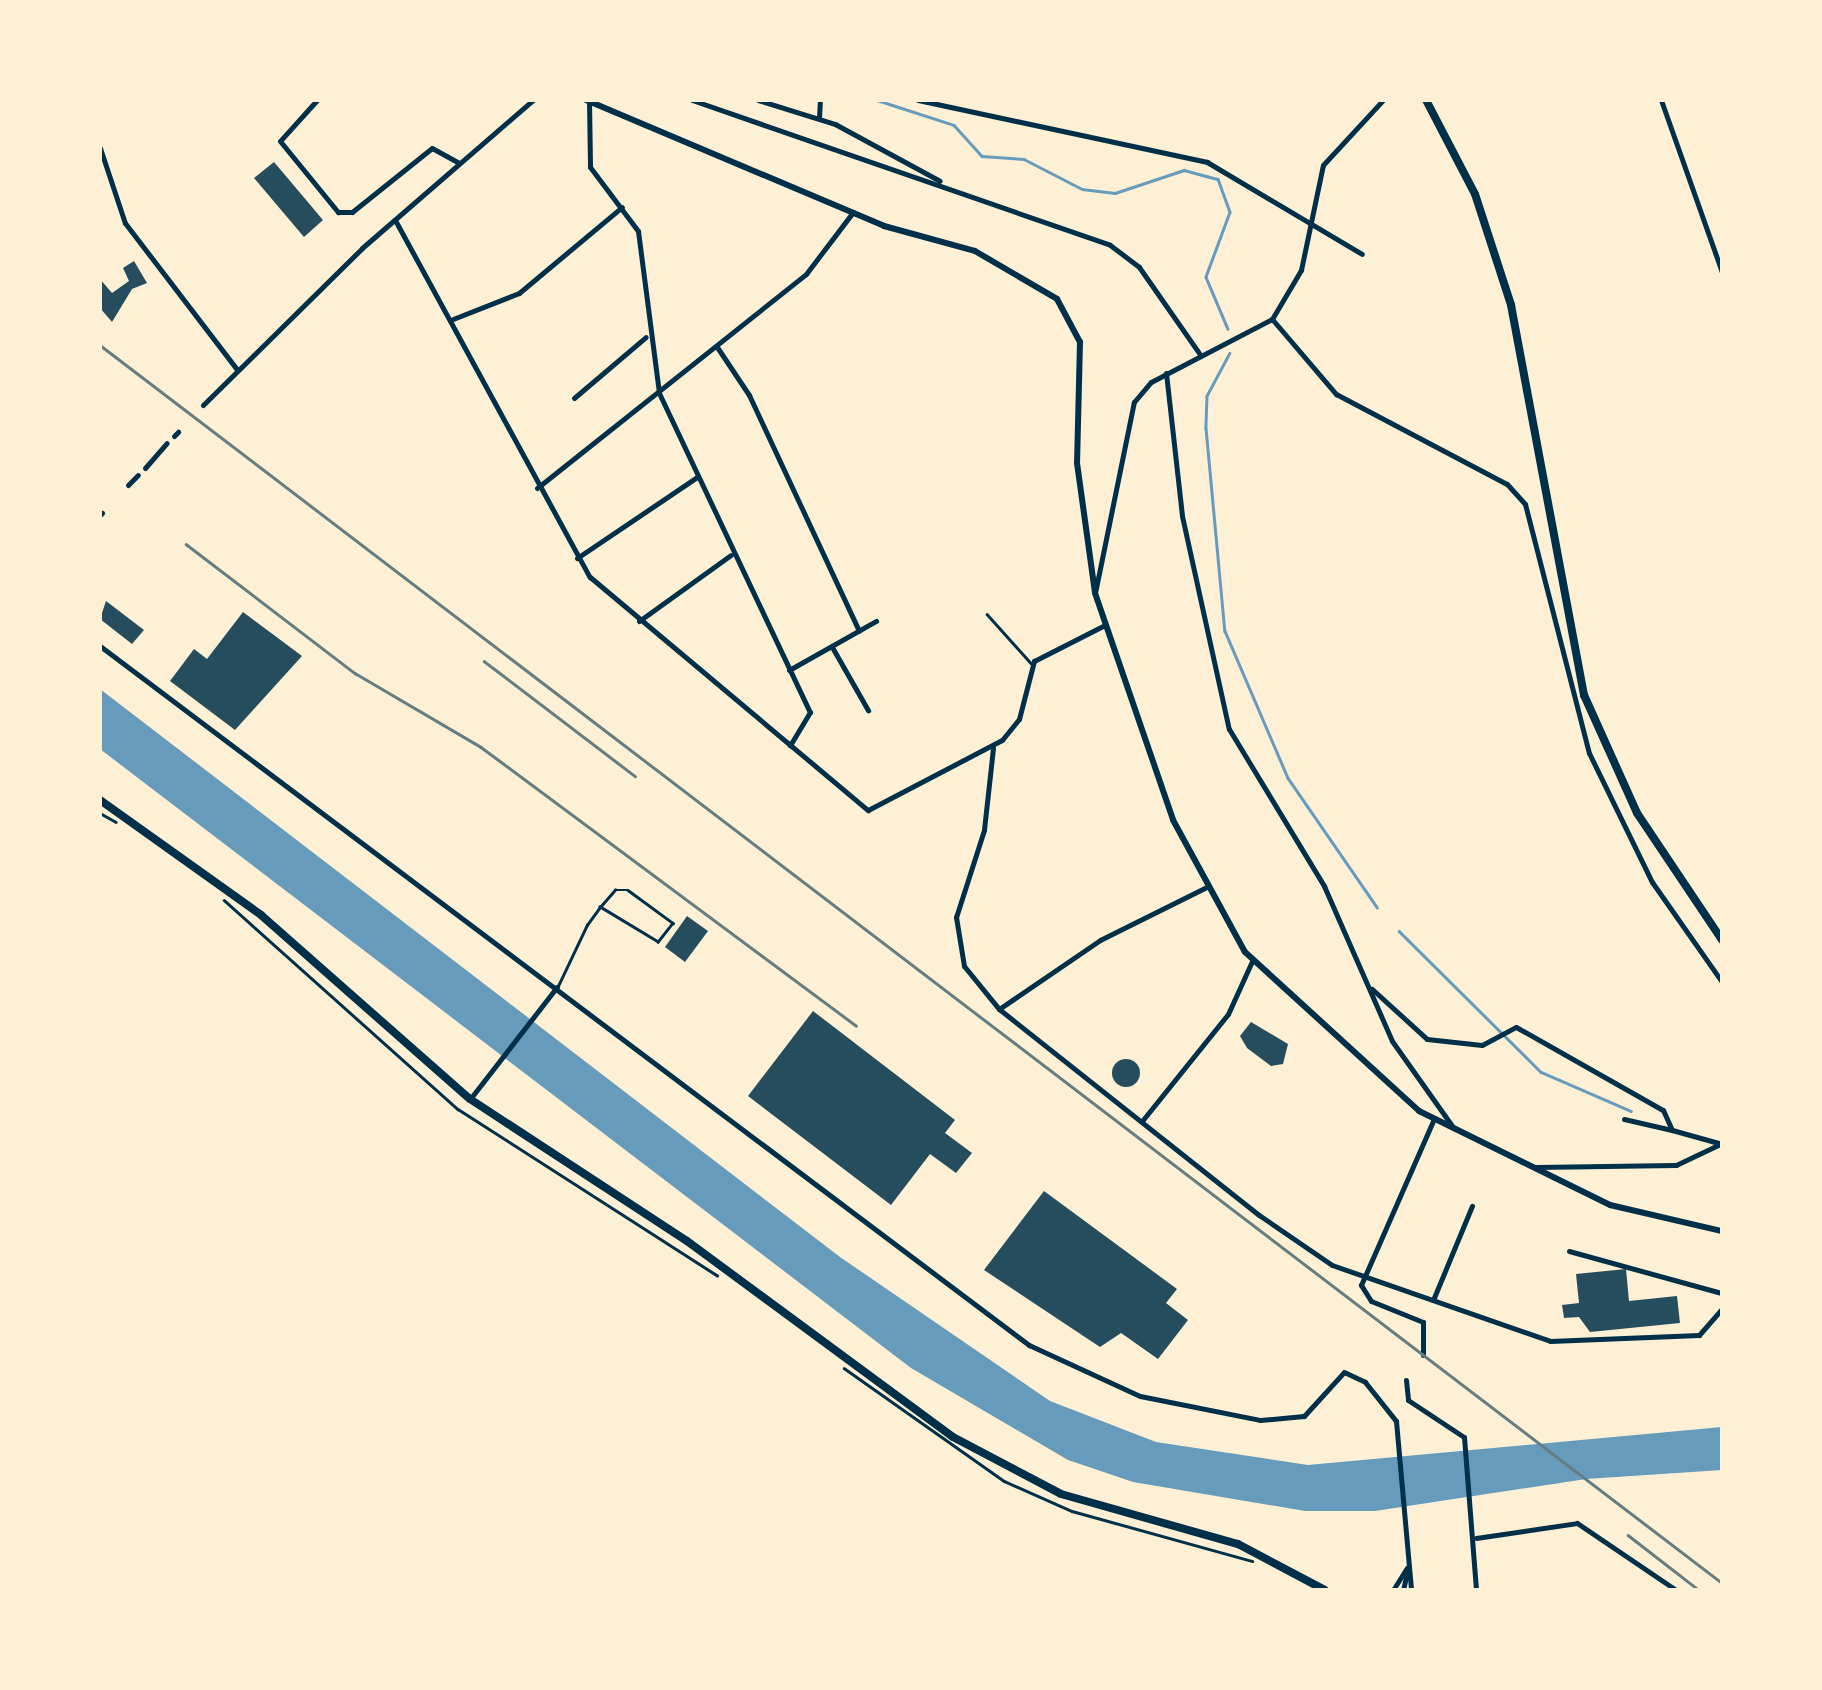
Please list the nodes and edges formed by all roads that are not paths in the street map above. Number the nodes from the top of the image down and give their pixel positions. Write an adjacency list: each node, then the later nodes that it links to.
1 (317, 100): 13 (street)
2 (532, 100): 13 (street)
3 (588, 100): 15 (street); 16 (street)
4 (692, 100): 14 (street)
5 (758, 100): 11 (street)
6 (820, 100): 11 (street)
7 (918, 100): 18 (street)
8 (1382, 100): 18 (street)
9 (1426, 100): 55 (main road)
10 (1661, 100): 20 (street)
11 (819, 118): 14 (street)
12 (100, 148): 26 (street)
13 (459, 163): 17 (street)
14 (940, 181): 25 (street)
15 (622, 208): 21 (street); 23 (street)
16 (853, 211): 24 (street); 39 (street)
17 (396, 220): 21 (street); 26 (street)
18 (1306, 226): 19 (street); 22 (street)
19 (1362, 254)
20 (1722, 272)
21 (453, 319): 36 (street)
22 (1272, 319): 25 (street); 57 (street)
23 (646, 337): 28 (street); 29 (street)
24 (717, 347): 28 (street); 44 (street)
25 (1199, 353): 27 (street)
26 (237, 369): 30 (street)
27 (1166, 373): 39 (street); 59 (street)
28 (659, 393): 34 (street); 36 (street)
29 (574, 398)
30 (203, 404)
31 (167, 443): 32 (street)
32 (144, 468)
33 (138, 475): 35 (street)
34 (697, 477): 37 (street); 38 (street)
35 (128, 485)
36 (537, 488): 38 (street)
37 (731, 555): 41 (street); 48 (street)
38 (577, 558): 41 (street)
39 (1095, 594): 43 (street)
40 (987, 614): 47 (lane)
41 (639, 621): 50 (street)
42 (876, 621): 44 (street)
43 (1105, 625): 47 (street); 53 (street)
44 (859, 632): 46 (street)
45 (100, 646): 58 (street)
46 (832, 647): 48 (street); 49 (street)
47 (1032, 664): 51 (street)
48 (789, 670): 50 (street)
49 (868, 710)
50 (790, 745): 51 (street)
51 (993, 748): 60 (street)
52 (100, 800): 61 (main road)
53 (1207, 887): 56 (street); 60 (street)
54 (600, 907): 54 (lane); 58 (lane)
55 (1722, 940)
56 (1252, 961): 62 (street); 64 (street)
57 (1722, 982)
58 (558, 987): 61 (street); 79 (street)
59 (1370, 987): 65 (street); 66 (street)
60 (998, 1009): 64 (street)
61 (470, 1099): 80 (main road)
62 (1434, 1119): 65 (street); 72 (street)
63 (1624, 1119): 66 (street)
64 (1142, 1121): 72 (street)
65 (1454, 1130): 68 (street)
66 (1672, 1130): 67 (street)
67 (1722, 1143): 68 (street)
68 (1536, 1167): 70 (street)
69 (1472, 1206): 74 (street)
70 (1722, 1232)
71 (1570, 1250): 73 (street)
72 (1363, 1274): 74 (street); 76 (street)
73 (1722, 1293)
74 (1433, 1300): 75 (street)
75 (1722, 1309)
76 (1423, 1355)
77 (1406, 1380): 78 (street)
78 (1476, 1538): 84 (street); 85 (street)
79 (1408, 1565): 81 (street); 82 (street); 83 (street)
80 (1325, 1588)
81 (1393, 1590)
82 (1402, 1590)
83 (1412, 1590)
84 (1476, 1590)
85 (1676, 1590)

